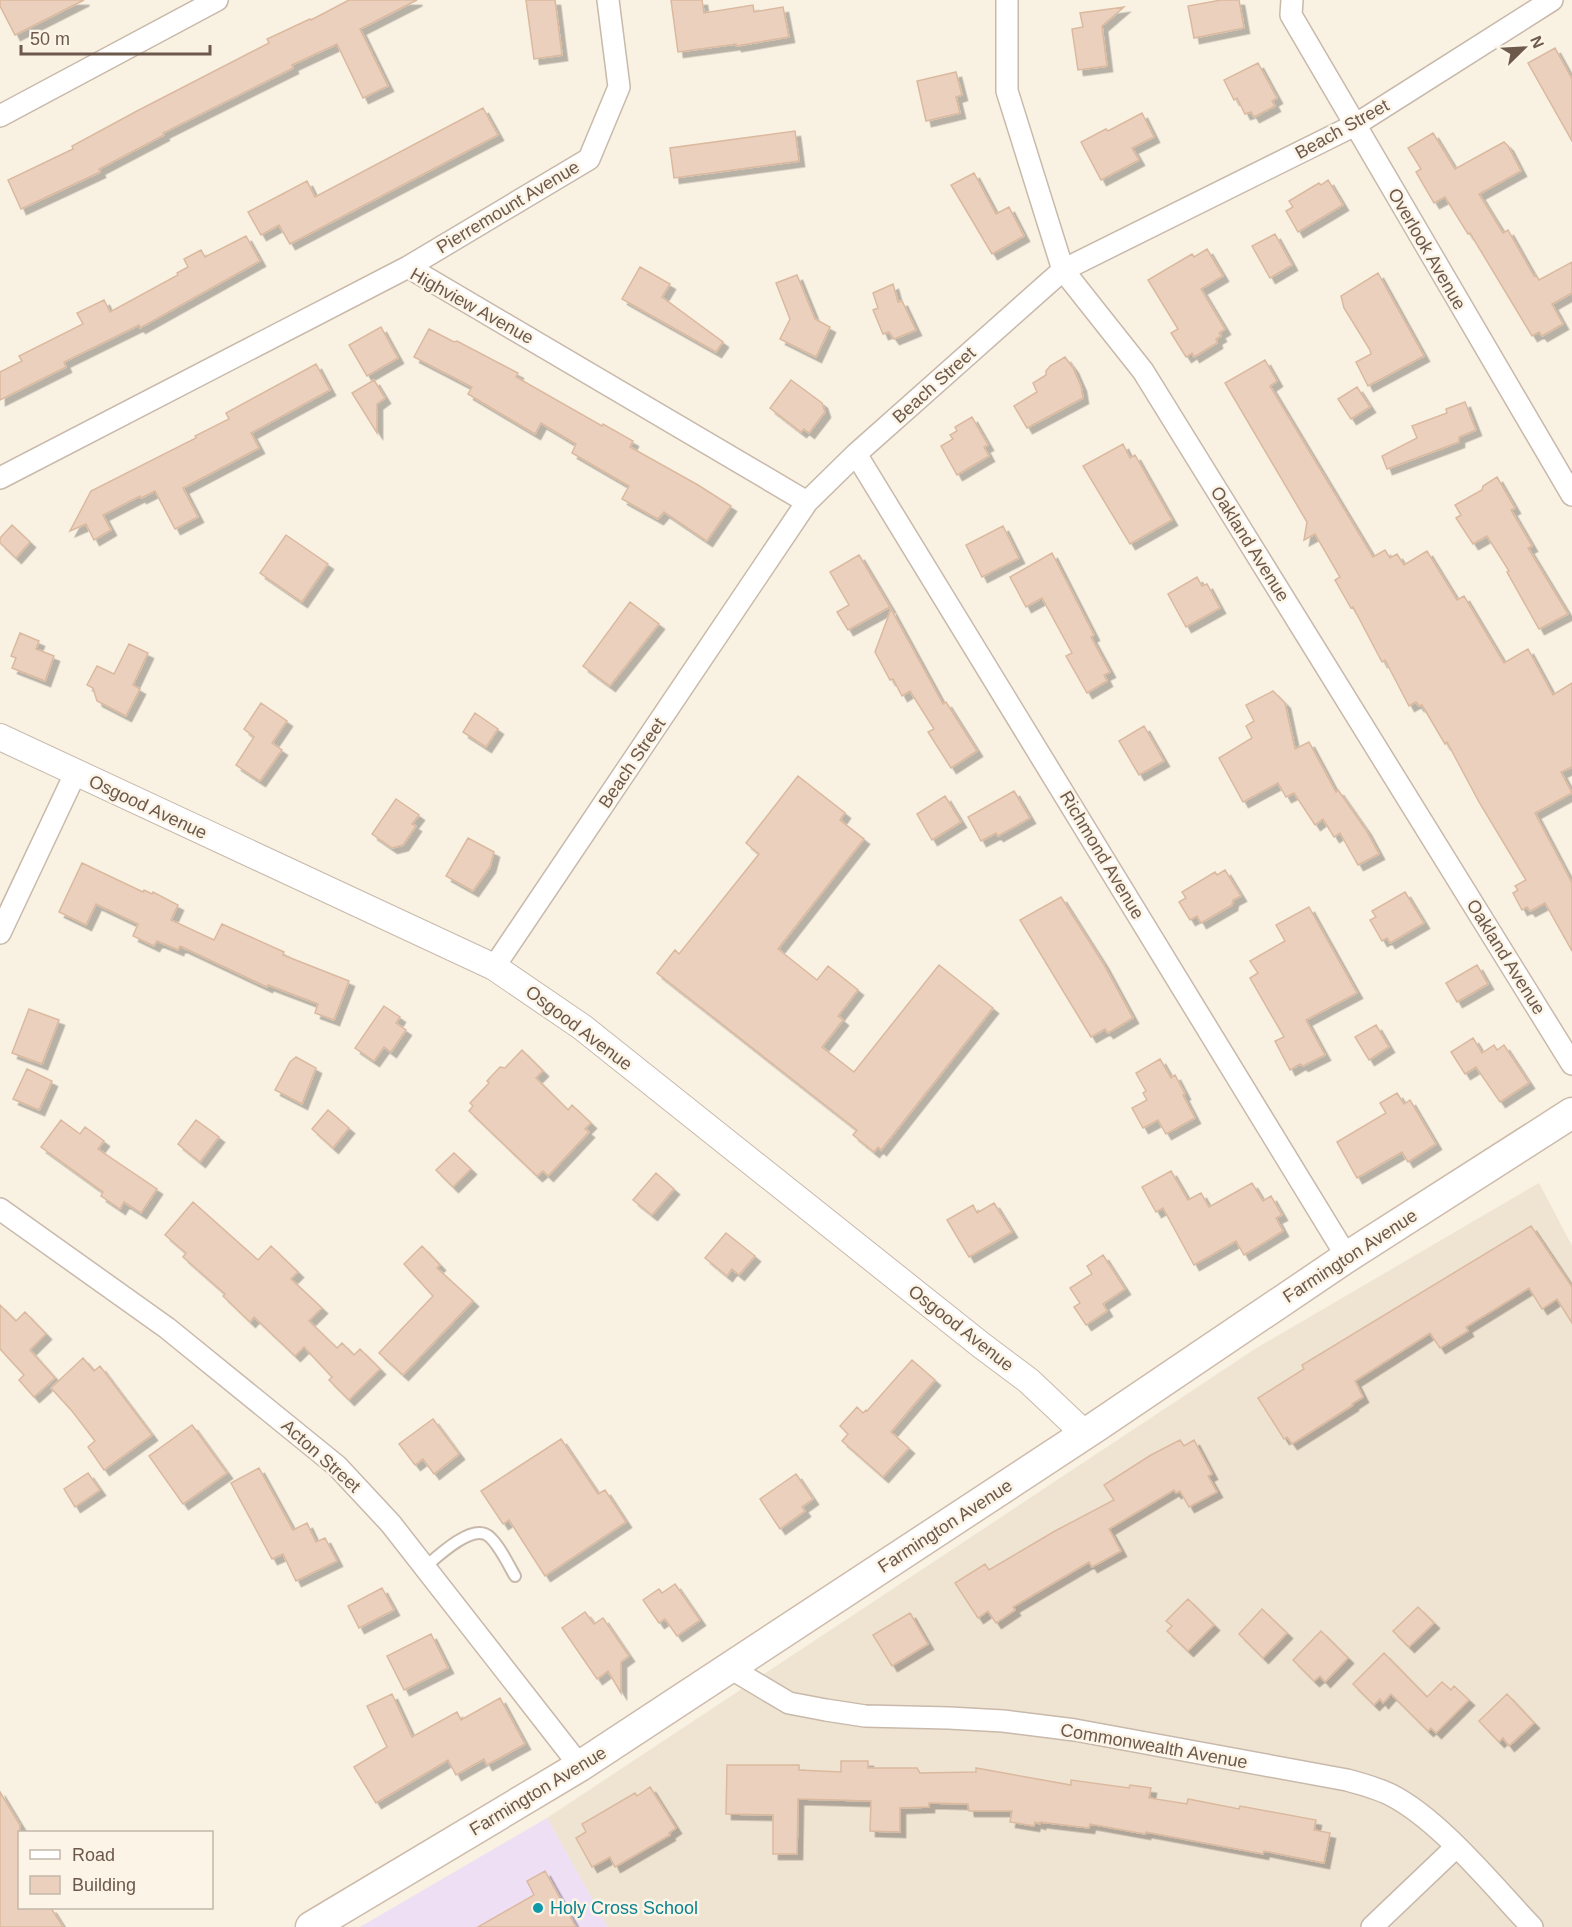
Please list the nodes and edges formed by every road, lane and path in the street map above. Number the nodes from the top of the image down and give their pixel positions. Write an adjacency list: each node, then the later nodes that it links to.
1 (218, 0): 6 (street)
2 (608, 0): 8 (street, Pierremount Avenue)
3 (1007, 0): 9 (street, Oakland Avenue)
4 (1292, 0): 7 (street, Overlook Avenue)
5 (1552, 0): 7 (street, Beach Street)
6 (0, 116)
7 (1355, 126): 9 (street, Beach Street); 12 (street, Overlook Avenue)
8 (408, 267): 11 (street, Highview Avenue); 13 (street, Highview Avenue)
9 (1063, 270): 10 (street, Beach Street); 18 (street, Oakland Avenue)
10 (856, 454): 13 (street, Beach Street); 21 (street, Richmond Avenue)
11 (0, 478)
12 (1572, 495)
13 (807, 502): 17 (street, Beach Street)
14 (0, 738): 15 (street, Osgood Avenue)
15 (75, 774): 16 (street); 17 (street, Osgood Avenue)
16 (0, 933)
17 (494, 967): 22 (street, Osgood Avenue)
18 (1572, 1064)
19 (1572, 1113): 21 (main road, Farmington Avenue)
20 (0, 1209): 23 (street, Acton Street)
21 (1347, 1257): 22 (main road, Farmington Avenue)
22 (1085, 1434): 25 (main road, Farmington Avenue)
23 (425, 1567): 24 (lane); 26 (street, Acton Street)
24 (515, 1576)
25 (730, 1668): 26 (main road, Farmington Avenue); 27 (street, Commonwealth Avenue)
26 (580, 1766): 28 (main road, Farmington Avenue)
27 (1456, 1847): 29 (street); 30 (street, Commonwealth Avenue)
28 (311, 1927)
29 (1372, 1927)
30 (1532, 1927)

